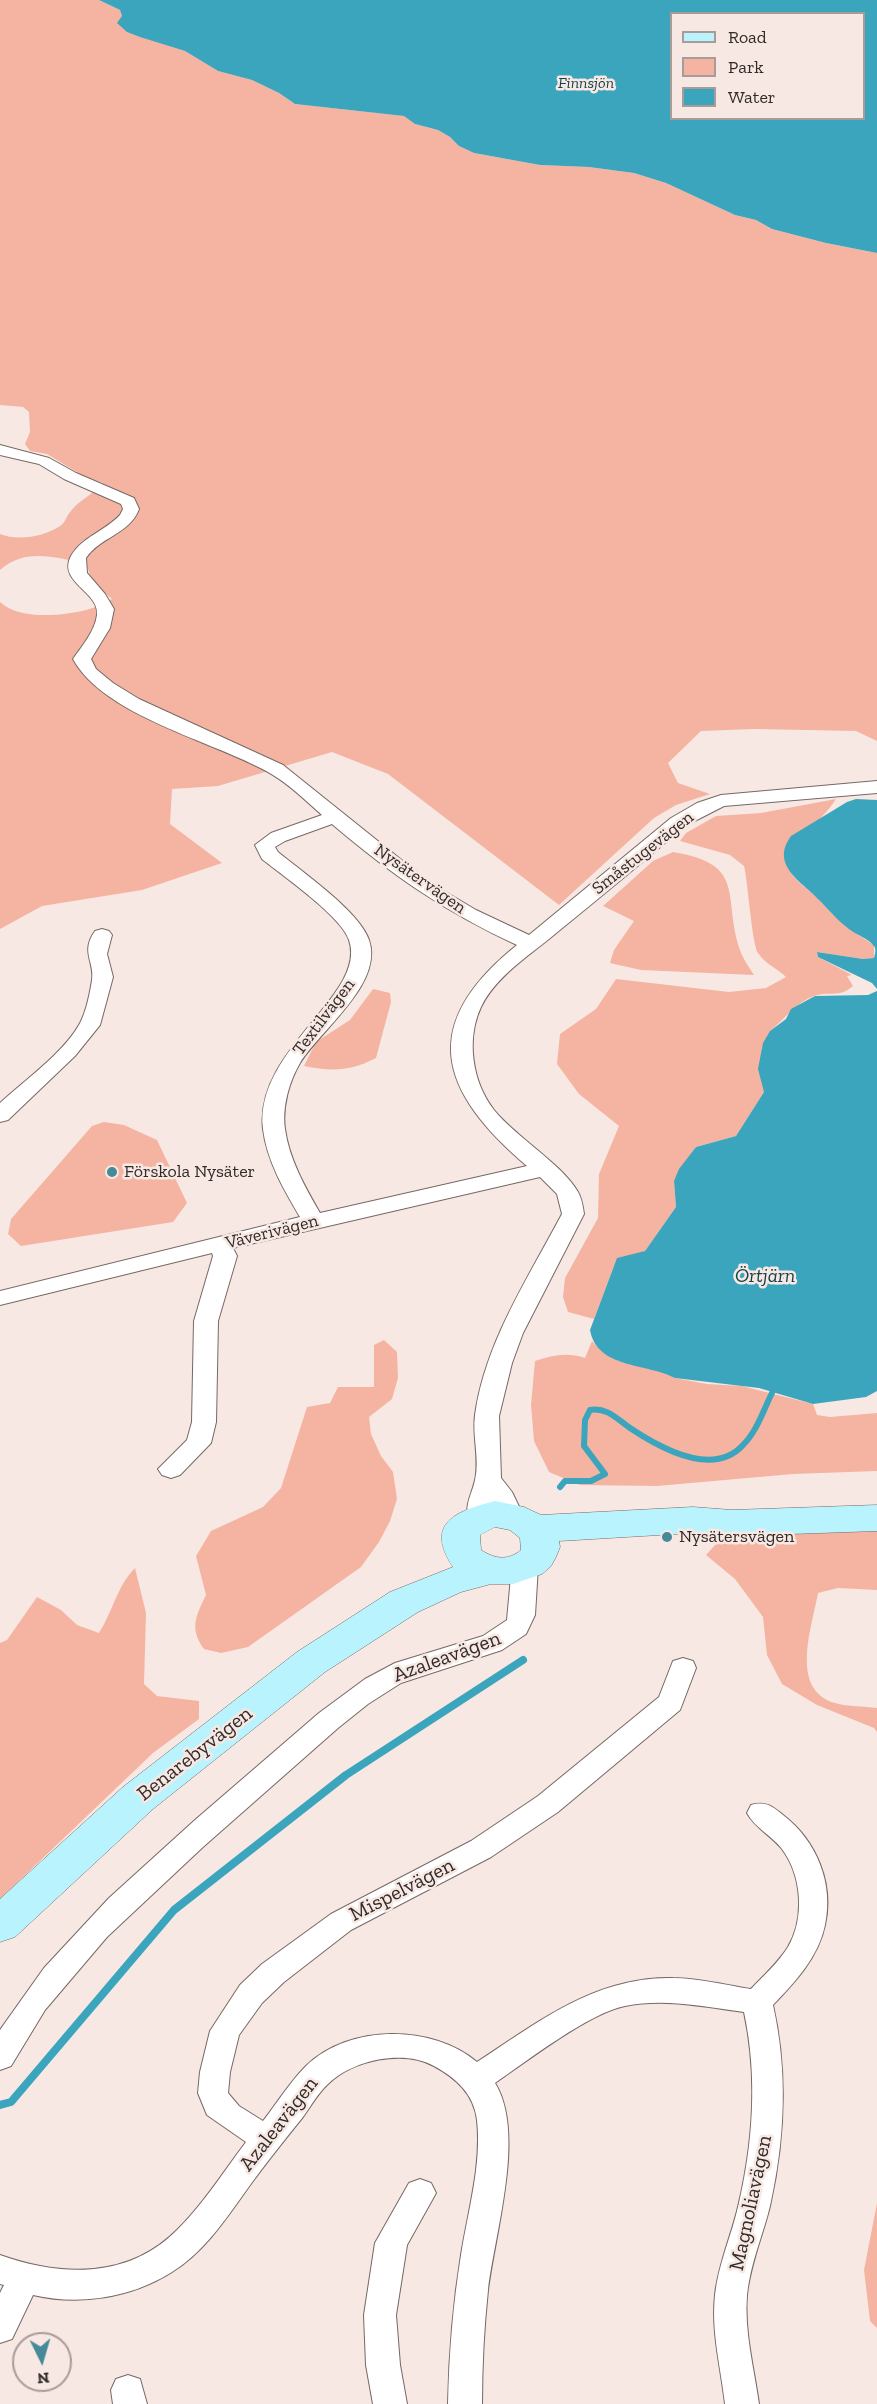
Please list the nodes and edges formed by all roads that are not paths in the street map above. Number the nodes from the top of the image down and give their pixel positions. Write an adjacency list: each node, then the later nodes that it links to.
1 (0, 450): 3 (street, Nysätervägen)
2 (877, 787): 5 (street, Småstugevägen)
3 (334, 817): 5 (street, Nysätervägen); 8 (street, Textilvägen)
4 (102, 934): 6 (street)
5 (531, 944): 7 (street)
6 (0, 1115)
7 (545, 1169): 8 (street, Väverivägen); 13 (street)
8 (314, 1221): 9 (street, Väverivägen)
9 (220, 1246): 10 (street, Väverivägen); 11 (street)
10 (0, 1298)
11 (171, 1469)
12 (877, 1518): 13 (street, Benarebyvägen)
13 (512, 1553): 14 (street, Benarebyvägen); 14 (street, Benarebyvägen); 19 (street, Azaleavägen)
14 (404, 1602): 17 (street, Benarebyvägen)
15 (683, 1668): 21 (street, Mispelvägen)
16 (761, 1813): 18 (street)
17 (0, 1925)
18 (757, 2002): 20 (street); 27 (street, Magnoliavägen)
19 (0, 2057)
20 (474, 2080): 21 (street, Azaleavägen); 26 (street, Azaleavägen)
21 (267, 2139): 23 (street, Azaleavägen)
22 (420, 2193): 25 (street)
23 (11, 2274): 24 (street)
24 (0, 2328)
25 (390, 2404)
26 (465, 2404)
27 (742, 2404)

